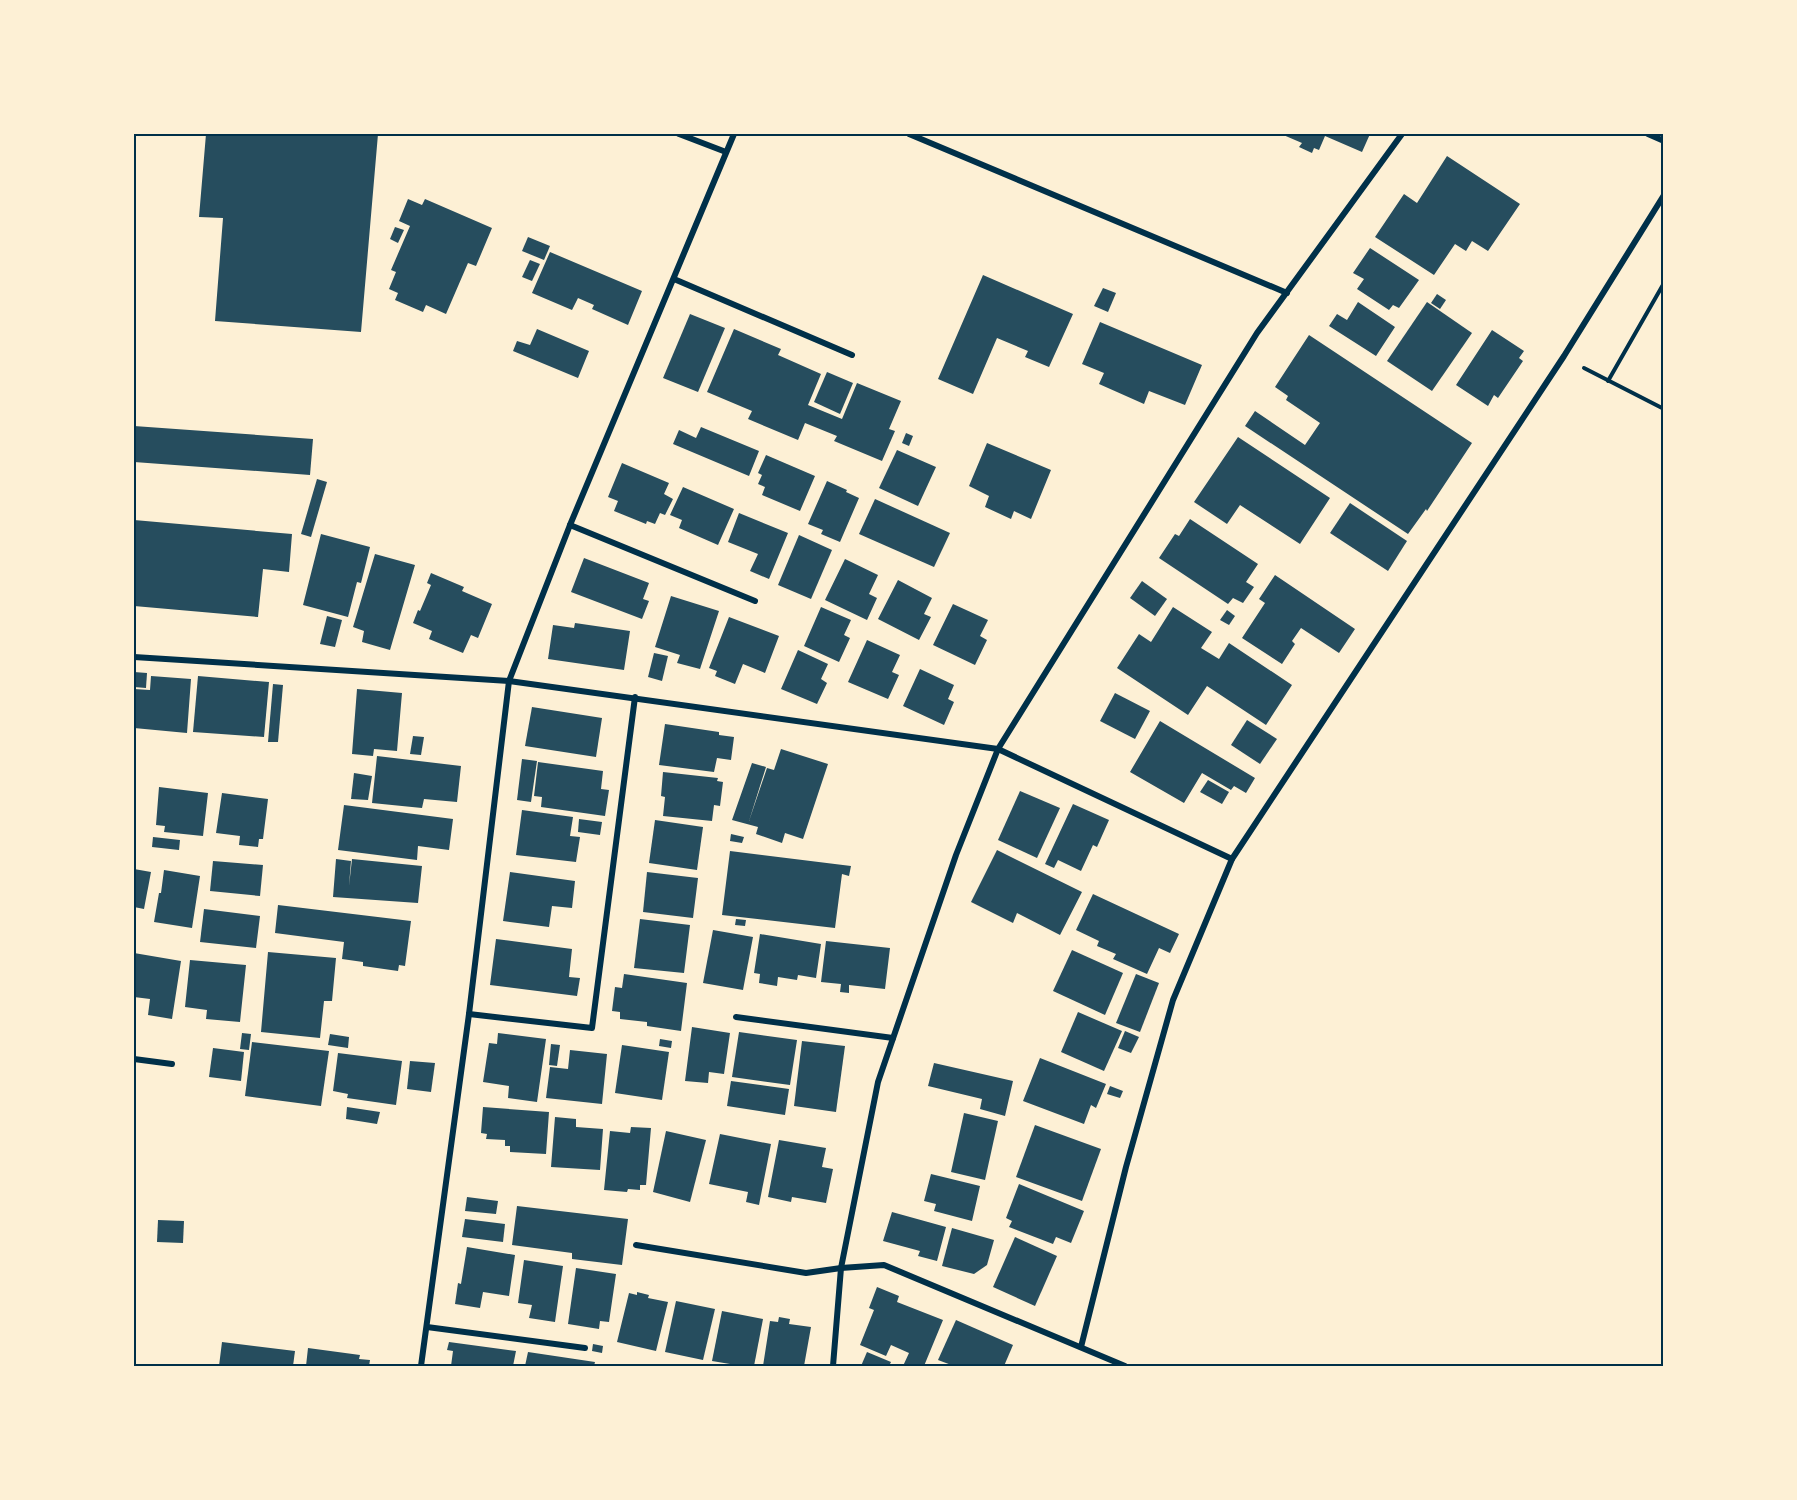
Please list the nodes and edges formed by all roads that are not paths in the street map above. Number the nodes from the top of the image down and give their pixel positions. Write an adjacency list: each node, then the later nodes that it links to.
1 (679, 134): 7 (street)
2 (734, 134): 7 (street)
3 (909, 134): 10 (street)
4 (1402, 134): 10 (street)
5 (1648, 134): 6 (street)
6 (1664, 141)
7 (726, 152): 9 (street)
8 (1664, 195): 18 (street)
9 (674, 279): 11 (street); 12 (street)
10 (1287, 293): 17 (street)
11 (852, 355)
12 (570, 525): 13 (street); 15 (street)
13 (755, 601)
14 (134, 657): 15 (street)
15 (509, 681): 16 (street); 19 (street)
16 (635, 697): 17 (street); 19 (street)
17 (998, 749): 18 (street); 21 (street)
18 (1232, 859): 27 (street)
19 (469, 1014): 26 (street)
20 (736, 1017): 21 (street)
21 (893, 1038): 25 (street)
22 (134, 1059): 23 (street)
23 (172, 1064)
24 (636, 1245): 25 (street)
25 (841, 1268): 27 (street); 30 (street)
26 (427, 1327): 28 (street); 29 (street)
27 (1081, 1347): 31 (street)
28 (585, 1348)
29 (421, 1366)
30 (833, 1366)
31 (1125, 1366)

